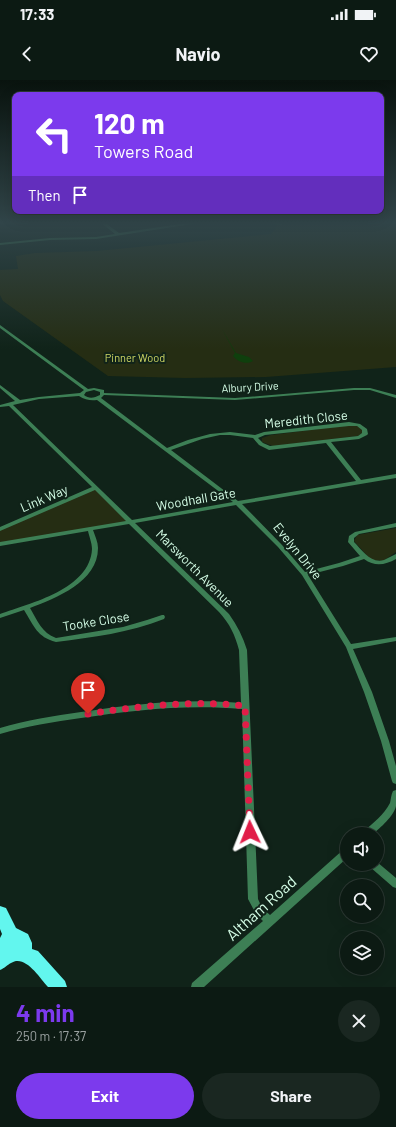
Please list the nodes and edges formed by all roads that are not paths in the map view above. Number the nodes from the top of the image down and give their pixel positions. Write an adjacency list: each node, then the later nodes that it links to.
1 (0, 326): 3 (street)
2 (0, 386): 7 (street)
3 (87, 390): 4 (street); 5 (street)
4 (81, 394): 5 (street); 7 (street)
5 (100, 396): 6 (street, Albury Drive); 12 (street, Evelyn Drive)
6 (396, 396)
7 (19, 402): 8 (street)
8 (10, 404): 9 (street); 15 (street, Marsworth Avenue)
9 (0, 406)
10 (255, 437): 11 (street, Meredith Close); 11 (street, Meredith Close); 12 (street, Meredith Close)
11 (328, 441): 14 (street, Meredith Close)
12 (167, 450): 16 (street, Evelyn Drive)
13 (396, 476): 14 (street, Woodhall Gate)
14 (359, 482): 16 (street, Woodhall Gate)
15 (96, 487): 17 (street, Marsworth Avenue); 19 (street, Link Way)
16 (237, 503): 17 (street, Woodhall Gate); 24 (street, Evelyn Drive)
17 (131, 521): 20 (street, Woodhall Gate); 30 (street, Marsworth Avenue)
18 (396, 525): 23 (street)
19 (1, 528)
20 (90, 528): 21 (street, Woodhall Gate); 25 (street)
21 (0, 544)
22 (396, 556): 23 (street)
23 (364, 557): 24 (street)
24 (304, 574): 29 (street, Evelyn Drive)
25 (26, 607): 26 (street); 27 (street, Tooke Close)
26 (0, 616)
27 (162, 617)
28 (396, 639): 29 (street)
29 (348, 647): 32 (street, Evelyn Drive)
30 (245, 706): 31 (street); 39 (street, Marsworth Avenue)
31 (0, 731)
32 (396, 781)
33 (396, 793): 34 (street)
34 (374, 827)
35 (340, 858): 39 (street, Altham Road)
36 (381, 871): 37 (street)
37 (396, 884)
38 (0, 913): 40 (main road)
39 (269, 921): 42 (street, Altham Road)
40 (8, 950): 41 (main road)
41 (59, 987)
42 (196, 987)

